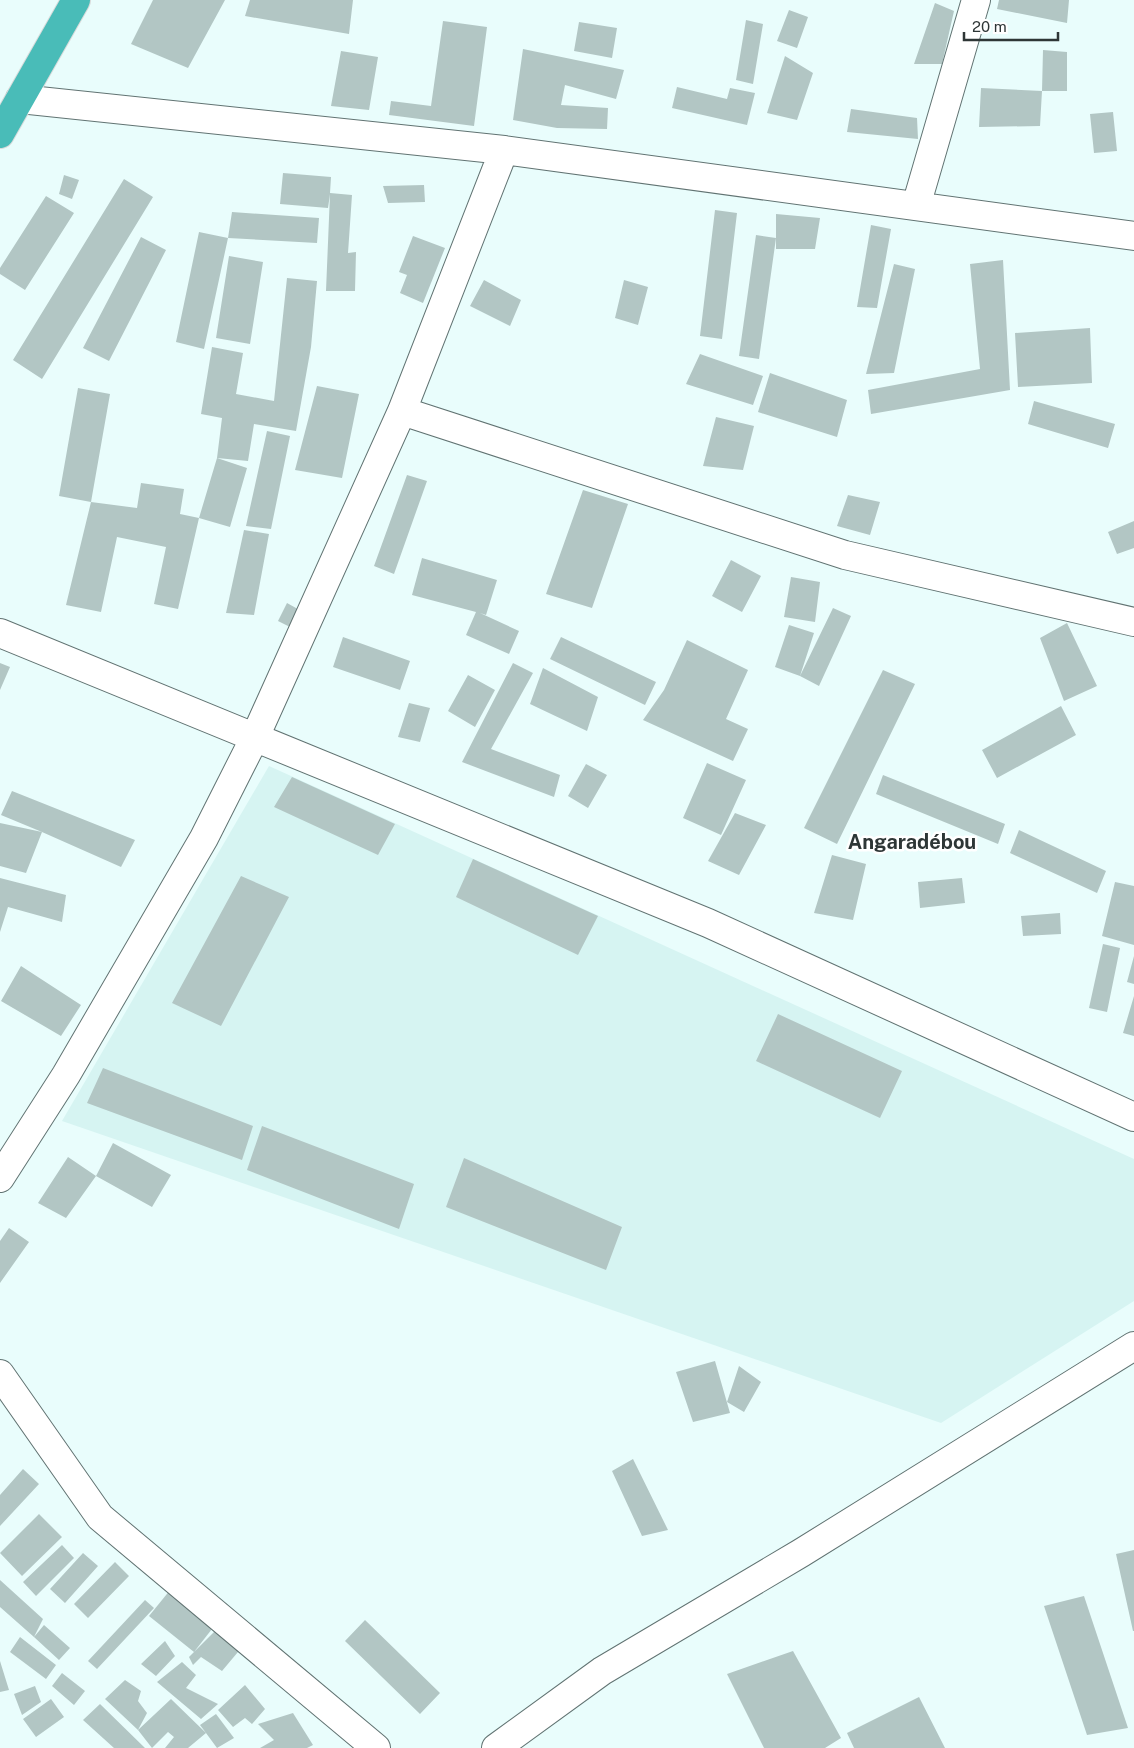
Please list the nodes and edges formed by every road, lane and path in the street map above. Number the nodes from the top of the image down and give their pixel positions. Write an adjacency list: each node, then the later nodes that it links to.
1 (76, 0): 3 (highway)
2 (976, 0): 6 (street)
3 (20, 99): 4 (highway); 5 (street)
4 (0, 134)
5 (504, 150): 6 (street); 8 (street)
6 (916, 206): 7 (street)
7 (1134, 236)
8 (402, 411): 9 (street); 11 (street)
9 (1134, 622)
10 (0, 633): 11 (street)
11 (255, 737): 12 (street); 13 (street)
12 (1134, 1116)
13 (0, 1178)
14 (1134, 1346): 17 (street)
15 (0, 1374): 16 (street)
16 (376, 1748)
17 (496, 1748)

